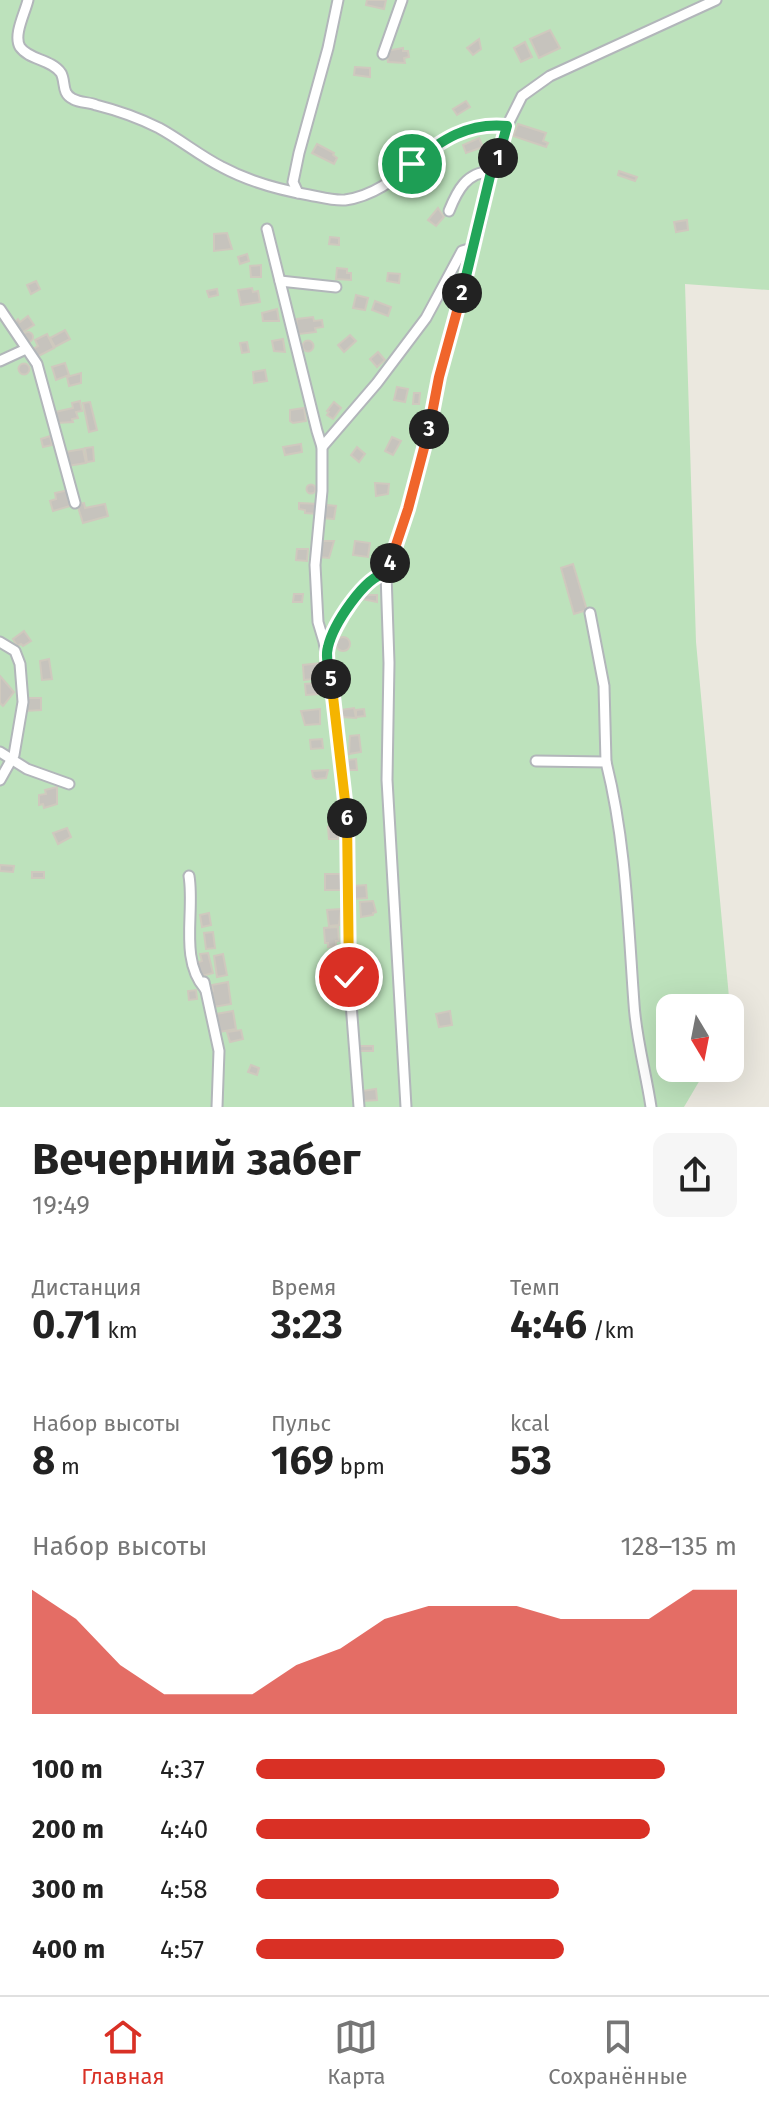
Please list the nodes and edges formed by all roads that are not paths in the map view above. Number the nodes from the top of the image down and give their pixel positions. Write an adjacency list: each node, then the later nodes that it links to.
1 (28, 0): 8 (street)
2 (338, 0): 8 (street)
3 (402, 0): 5 (street)
4 (716, 0): 6 (street)
5 (383, 54)
6 (507, 126): 7 (street); 8 (street)
7 (491, 172): 9 (street); 11 (street)
8 (298, 193)
9 (449, 211)
10 (267, 229): 12 (street)
11 (472, 248): 17 (street); 19 (street)
12 (280, 281): 13 (street); 17 (street)
13 (336, 287)
14 (0, 309): 15 (street)
15 (26, 349): 16 (street); 18 (street)
16 (0, 361)
17 (322, 447): 22 (street)
18 (75, 503)
19 (386, 573): 22 (street); 32 (street)
20 (590, 613): 26 (street)
21 (0, 642): 24 (street)
22 (326, 654): 31 (street)
23 (0, 752): 24 (street)
24 (12, 761): 27 (street); 28 (street)
25 (536, 761): 26 (street)
26 (606, 762): 33 (street)
27 (0, 780)
28 (69, 784)
29 (189, 876): 30 (street)
30 (217, 1107)
31 (359, 1107)
32 (406, 1107)
33 (651, 1107)

